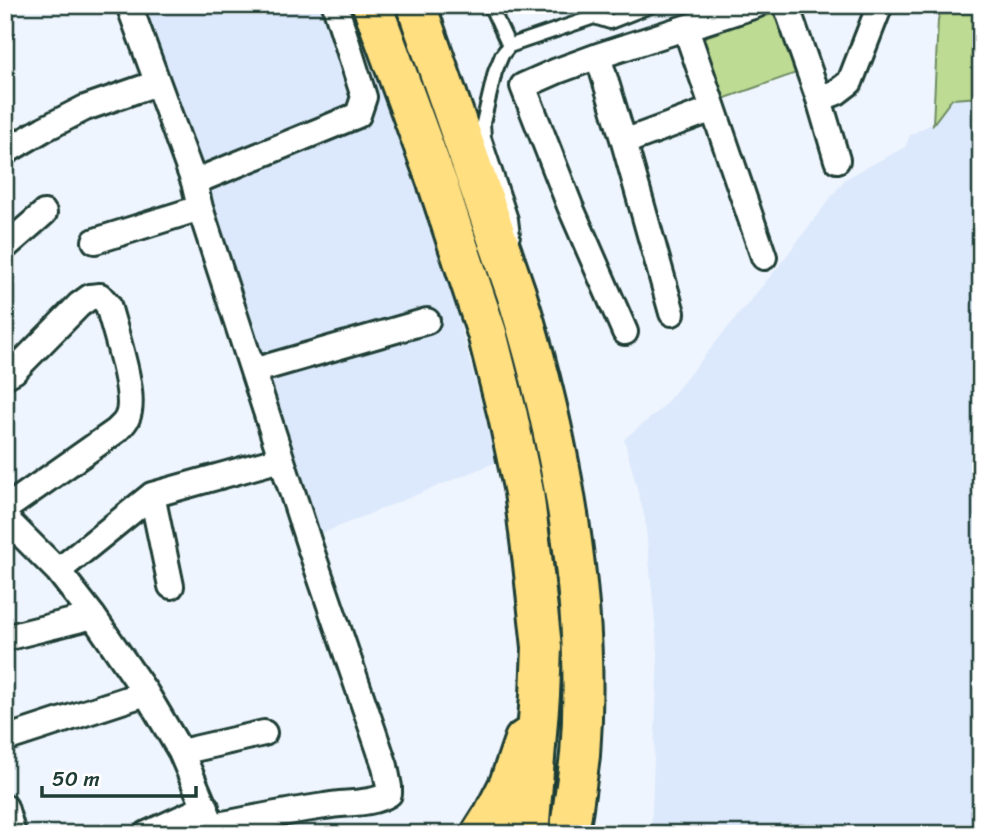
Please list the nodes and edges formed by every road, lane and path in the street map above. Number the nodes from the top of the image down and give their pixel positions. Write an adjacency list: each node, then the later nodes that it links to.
1 (129, 5): 14 (street)
2 (335, 5): 20 (street)
3 (372, 5): 41 (highway)
4 (416, 5): 26 (highway)
5 (490, 5): 12 (lane)
6 (653, 5): 10 (lane)
7 (756, 5): 11 (street)
8 (786, 5): 15 (street)
9 (880, 5): 15 (street)
10 (592, 11): 12 (lane)
11 (686, 29): 13 (street); 16 (street)
12 (509, 46): 26 (lane)
13 (598, 56): 17 (street); 29 (street)
14 (157, 83): 18 (street); 20 (street)
15 (819, 99): 19 (street)
16 (713, 109): 17 (street); 25 (street)
17 (624, 142): 27 (street)
18 (5, 152)
19 (837, 160)
20 (194, 181): 21 (street)
21 (200, 208): 23 (street); 30 (street)
22 (44, 213): 24 (street)
23 (95, 241)
24 (5, 247)
25 (764, 257)
26 (516, 293): 51 (highway)
27 (671, 313)
28 (427, 321): 30 (street)
29 (625, 332)
30 (253, 371): 32 (street)
31 (5, 376): 34 (street)
32 (281, 458): 33 (street); 46 (street)
33 (152, 495): 36 (street); 37 (street)
34 (5, 509)
35 (5, 518): 36 (street)
36 (58, 571): 38 (street)
37 (171, 586)
38 (93, 615): 39 (street); 40 (street)
39 (5, 638)
40 (146, 693): 43 (street); 44 (street)
41 (540, 695): 49 (highway); 50 (highway)
42 (264, 733): 44 (street)
43 (5, 739)
44 (181, 752): 46 (street)
45 (5, 807): 47 (street)
46 (212, 822): 48 (street)
47 (13, 834)
48 (147, 834)
49 (481, 834)
50 (529, 834)
51 (569, 834)

